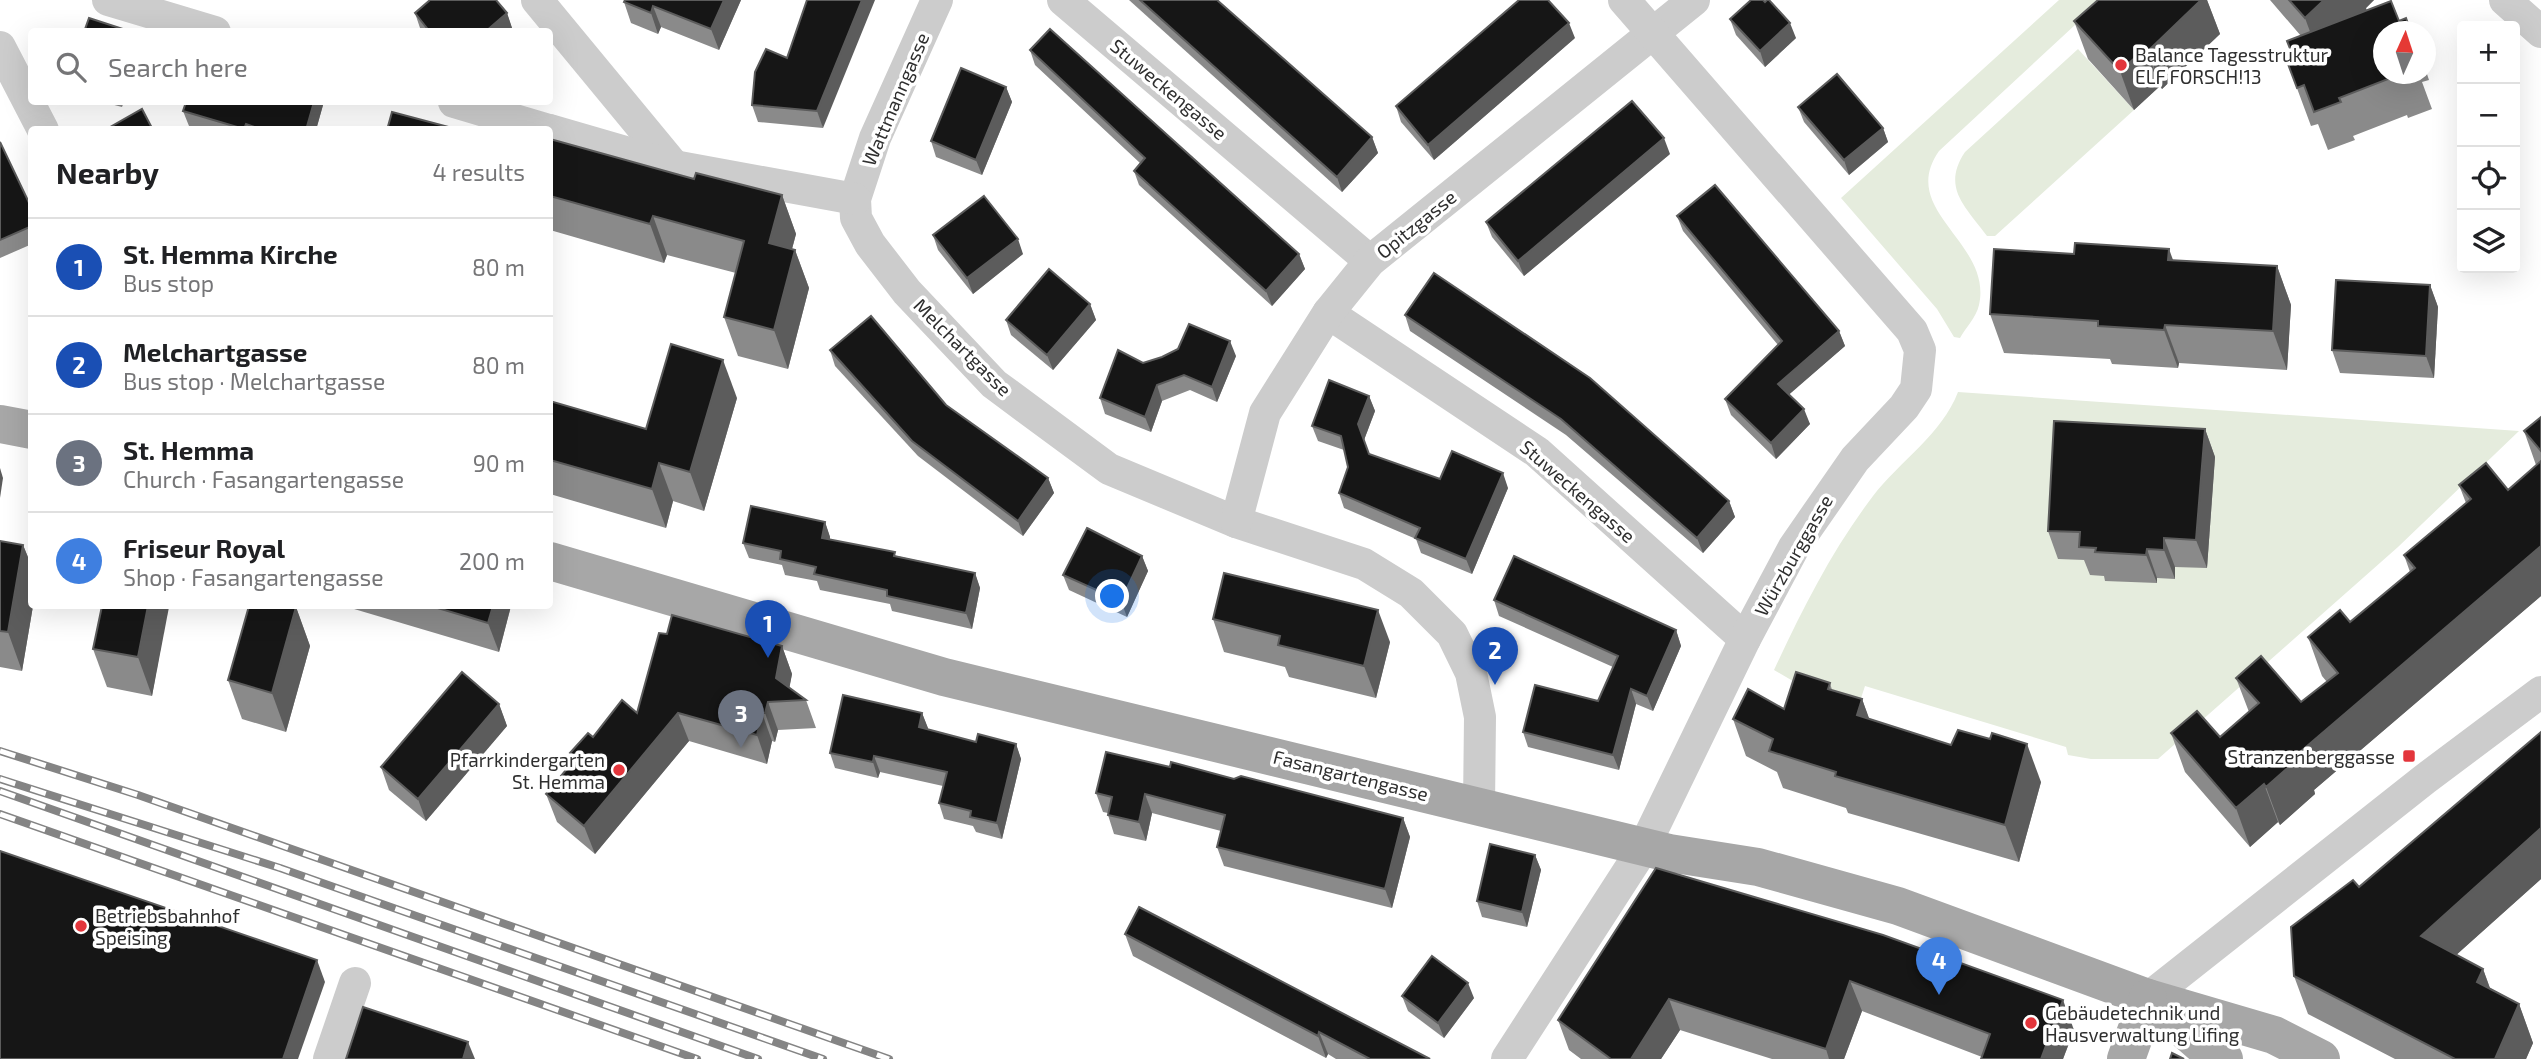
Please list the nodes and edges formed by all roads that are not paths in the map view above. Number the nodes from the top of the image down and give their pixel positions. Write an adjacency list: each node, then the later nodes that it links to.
1 (108, 0): 8 (street)
2 (537, 0): 18 (street)
3 (937, 0): 19 (street, Wattmanngasse)
4 (1063, 0): 20 (street, Stuweckengasse)
5 (1624, 0): 10 (street, Würzburggasse)
6 (1694, 0): 10 (street, Opitzgasse)
7 (2505, 0): 9 (street)
8 (202, 28)
9 (2541, 32)
10 (1654, 34): 20 (street, Opitzgasse); 26 (street, Würzburggasse)
11 (0, 47): 12 (street)
12 (28, 101)
13 (30, 105): 15 (street)
14 (464, 105): 16 (street)
15 (41, 126)
16 (535, 126)
17 (553, 131): 18 (street)
18 (674, 166): 19 (street)
19 (855, 199): 24 (street, Melchartgasse)
20 (1370, 261): 21 (street, Opitzgasse)
21 (1328, 313): 24 (street, Opitzgasse); 26 (street, Stuweckengasse)
22 (0, 424): 23 (main road)
23 (28, 429)
24 (1236, 522): 28 (street, Melchartgasse)
25 (553, 562): 28 (main road, Fasangartengasse)
26 (1745, 639): 29 (street, Würzburggasse)
27 (2541, 692): 31 (street)
28 (1479, 806): 29 (main road, Fasangartengasse)
29 (1644, 847): 31 (main road, Fasangartengasse); 33 (street, Würzburggasse)
30 (355, 983): 32 (street)
31 (2148, 998): 34 (main road); 35 (main road, Fasangartengasse); 36 (main road, Fasangartengasse)
32 (329, 1059)
33 (1507, 1059)
34 (2126, 1059)
35 (2224, 1059)
36 (2321, 1059)

